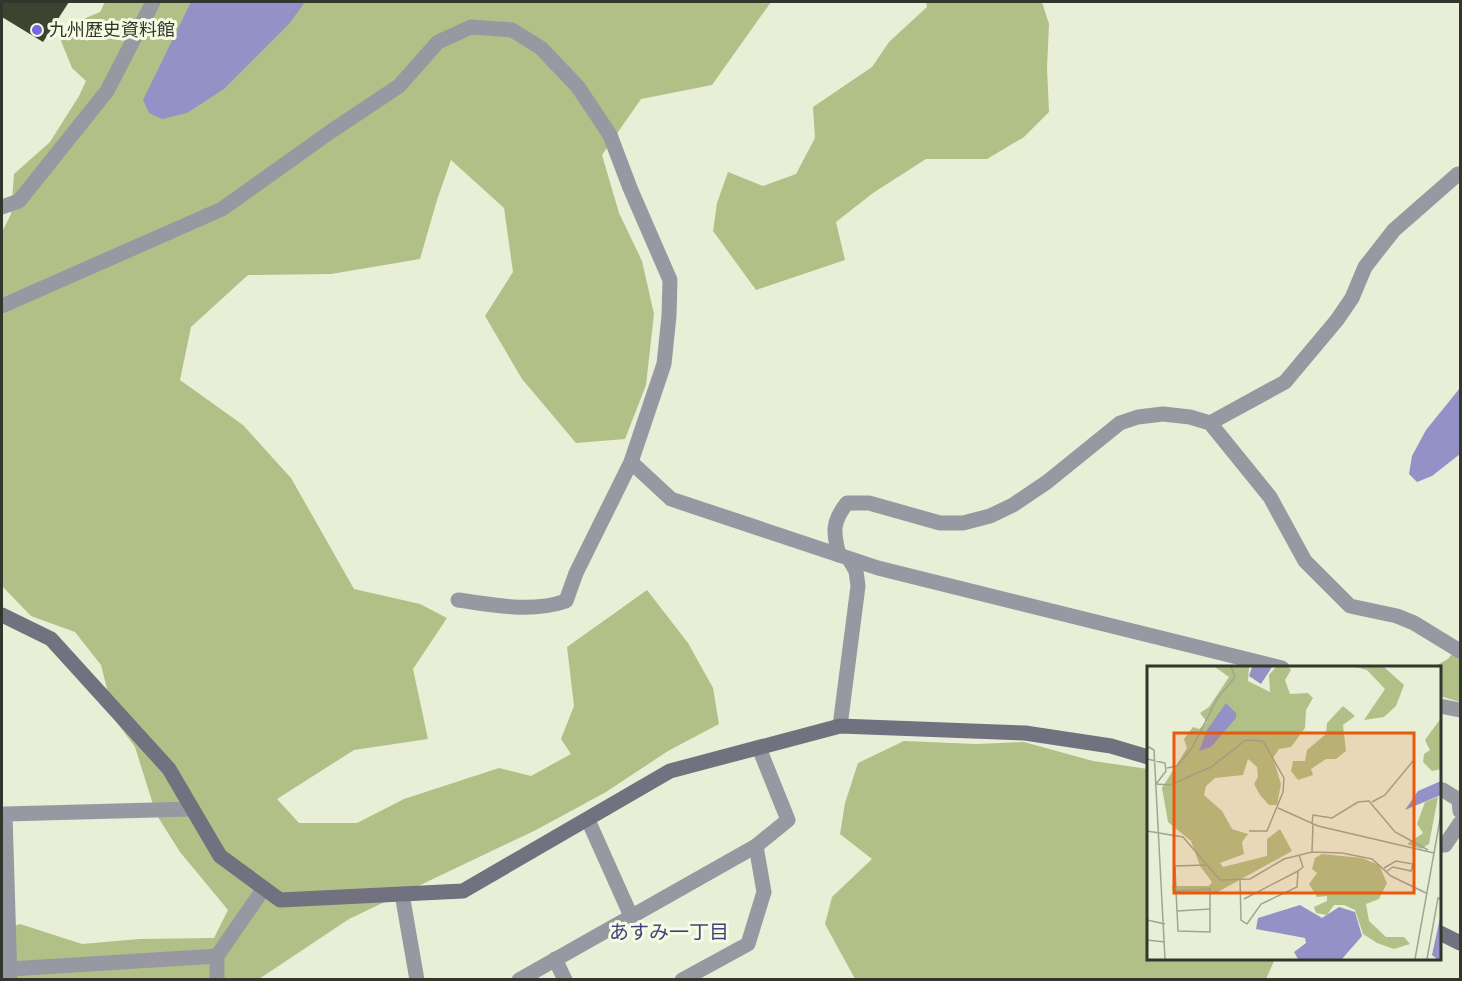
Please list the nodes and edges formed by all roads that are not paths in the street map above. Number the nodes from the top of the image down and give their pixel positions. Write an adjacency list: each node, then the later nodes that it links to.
1 (153, 2): 3 (street)
2 (1458, 174): 5 (street)
3 (2, 207)
4 (2, 306): 6 (street)
5 (1210, 423): 7 (street); 10 (street)
6 (631, 462): 7 (street); 8 (street)
7 (844, 557): 11 (street); 14 (street)
8 (458, 600)
9 (2, 615): 18 (street)
10 (1461, 651)
11 (1274, 666)
12 (1441, 706): 13 (street)
13 (1461, 710)
14 (840, 726): 15 (street); 16 (street)
15 (759, 748): 20 (street); 23 (street)
16 (1147, 756)
17 (1441, 790): 19 (street)
18 (192, 809): 24 (street); 31 (street)
19 (1461, 811)
20 (588, 820): 25 (street); 26 (street)
21 (1461, 823): 22 (street)
22 (1441, 845)
23 (756, 846): 26 (street); 36 (street)
24 (264, 888): 25 (street); 29 (street)
25 (402, 894): 33 (street)
26 (631, 916): 30 (street)
27 (1441, 933): 28 (street)
28 (1461, 943)
29 (217, 956): 31 (street); 32 (street)
30 (555, 959): 34 (street); 35 (street)
31 (10, 974)
32 (217, 980)
33 (417, 980)
34 (519, 980)
35 (565, 980)
36 (682, 980)

